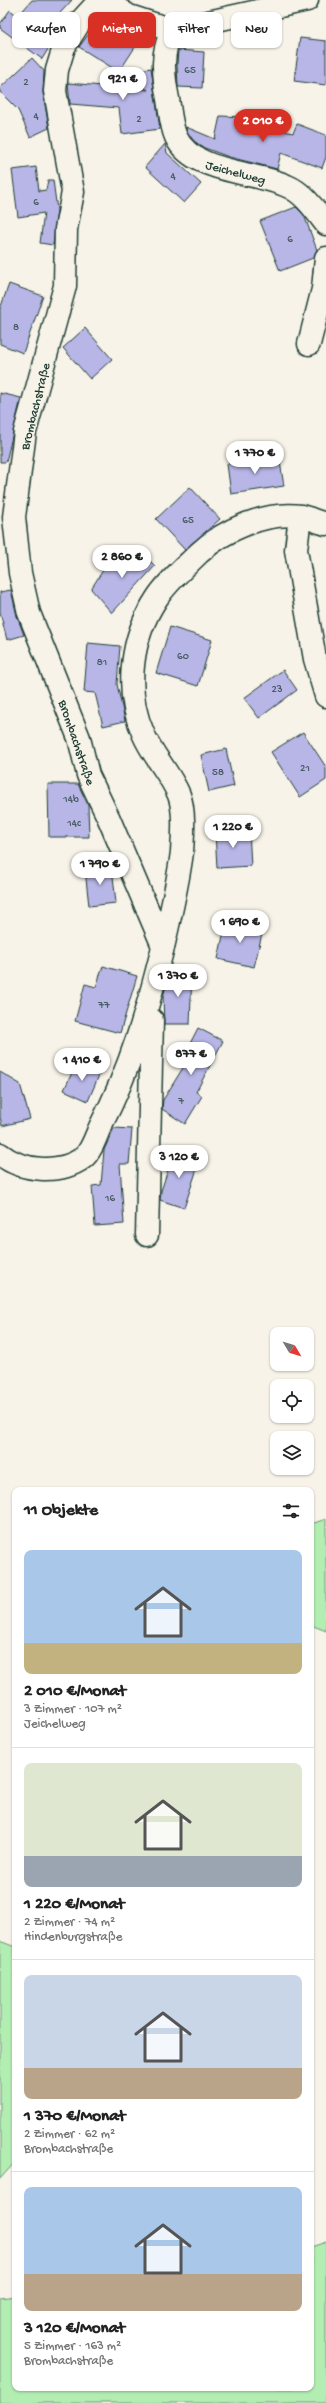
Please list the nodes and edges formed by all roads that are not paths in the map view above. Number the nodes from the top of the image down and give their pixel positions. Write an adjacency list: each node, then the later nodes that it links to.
1 (100, 0): 13 (street, Brombachstraße)
2 (104, 0): 5 (street)
3 (307, 0): 4 (street)
4 (223, 19)
5 (164, 27)
6 (166, 48): 7 (street, Jeichelweg)
7 (326, 224)
8 (326, 258): 9 (street)
9 (309, 344)
10 (300, 516): 11 (street); 12 (street); 13 (street)
11 (326, 524)
12 (326, 696)
13 (163, 946): 14 (street)
14 (152, 995): 15 (street); 16 (street)
15 (0, 1154)
16 (147, 1235)

